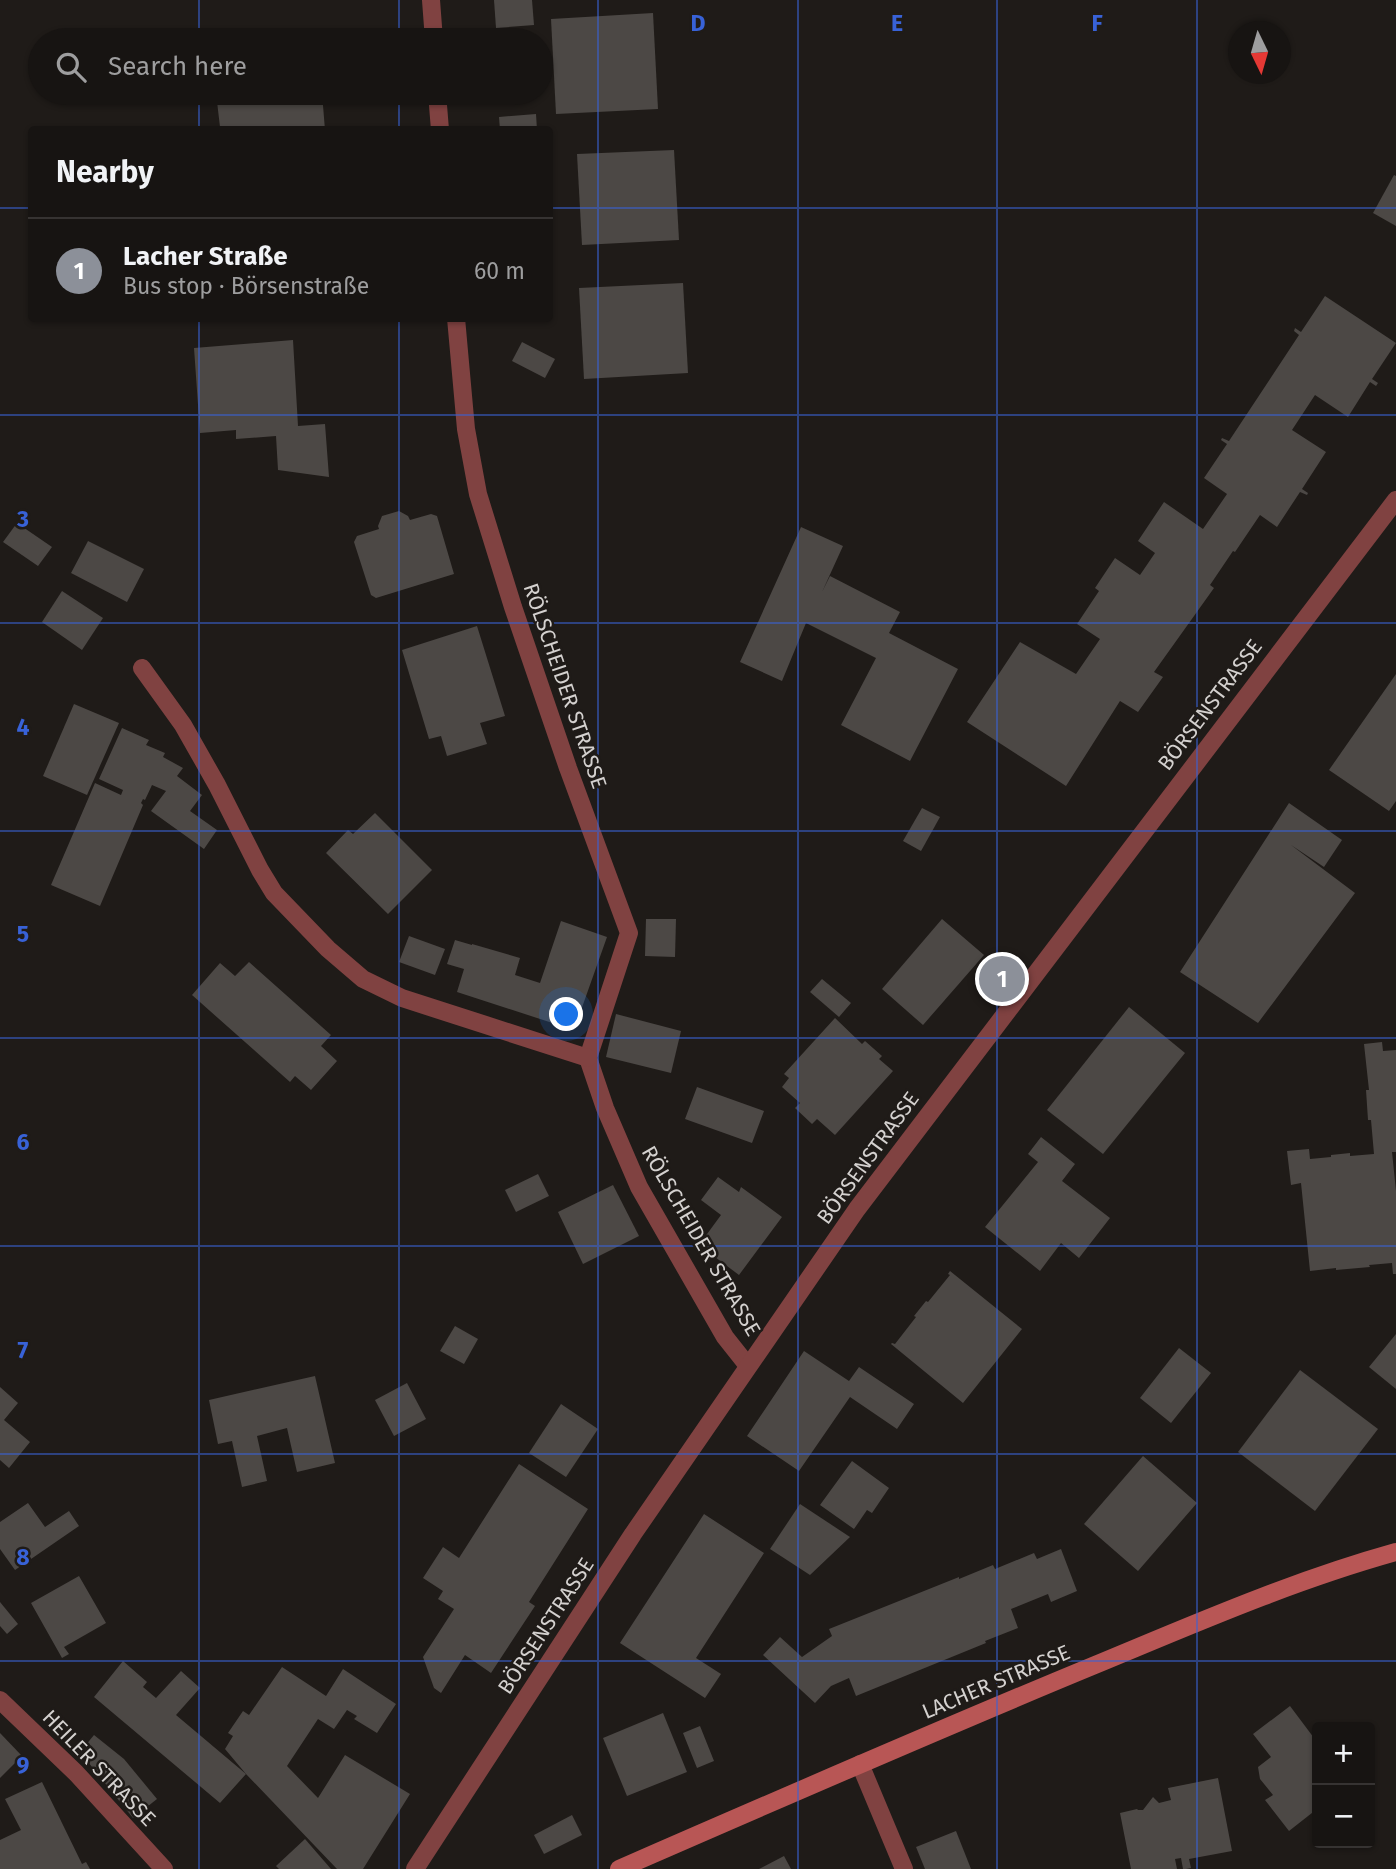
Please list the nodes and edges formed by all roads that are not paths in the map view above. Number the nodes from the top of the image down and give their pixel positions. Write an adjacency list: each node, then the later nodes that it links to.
1 (431, 0): 2 (street)
2 (432, 28)
3 (438, 105): 4 (street)
4 (440, 126)
5 (456, 322): 8 (street, RÖLSCHEIDER STRASSE)
6 (1396, 500): 9 (street, BÖRSENSTRASSE)
7 (142, 668): 8 (street)
8 (588, 1058): 9 (street, RÖLSCHEIDER STRASSE)
9 (748, 1366): 14 (street, BÖRSENSTRASSE)
10 (1396, 1552): 12 (street, LACHER STRASSE)
11 (0, 1700): 13 (street, HEILER STRASSE)
12 (860, 1764): 15 (street, LACHER STRASSE); 16 (street)
13 (163, 1869)
14 (415, 1869)
15 (618, 1869)
16 (904, 1869)

